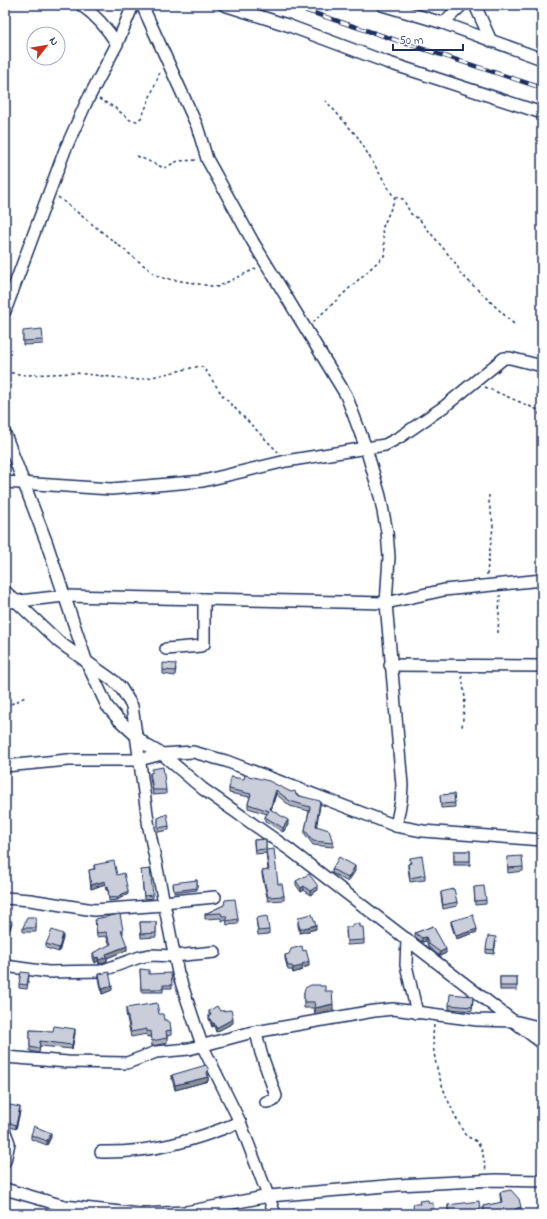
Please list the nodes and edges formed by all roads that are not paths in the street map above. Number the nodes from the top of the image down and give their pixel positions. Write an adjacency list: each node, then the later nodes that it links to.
1 (81, 5): 10 (street)
2 (133, 5): 10 (street)
3 (142, 5): 17 (street)
4 (224, 5): 12 (street)
5 (382, 5): 8 (street)
6 (462, 5): 8 (street)
7 (475, 5): 9 (street)
8 (443, 23): 9 (street)
9 (490, 41): 11 (street)
10 (117, 44): 13 (street)
11 (542, 59)
12 (542, 113)
13 (7, 297): 14 (street)
14 (5, 311)
15 (542, 366): 17 (street)
16 (5, 434): 19 (street)
17 (366, 448): 19 (street); 25 (street)
18 (5, 482): 19 (street)
19 (25, 482): 22 (street)
20 (542, 580): 25 (street)
21 (5, 591): 24 (street)
22 (65, 596): 23 (street); 24 (street); 27 (street)
23 (204, 600): 25 (street); 26 (street)
24 (10, 602): 27 (street)
25 (386, 602): 28 (street)
26 (166, 650)
27 (87, 663): 30 (street); 30 (street)
28 (390, 665): 29 (street); 34 (street)
29 (542, 666)
30 (136, 736): 31 (street); 32 (street)
31 (162, 754): 32 (street); 34 (street); 39 (street)
32 (139, 760): 33 (street); 38 (street)
33 (5, 766)
34 (396, 826): 35 (street)
35 (542, 840)
36 (215, 897): 38 (street)
37 (5, 898): 38 (street)
38 (164, 904): 41 (street)
39 (407, 939): 43 (street); 44 (street)
40 (215, 952): 41 (street)
41 (174, 956): 42 (street); 48 (street)
42 (5, 966)
43 (417, 1013): 44 (street); 46 (street)
44 (514, 1020): 45 (street); 47 (street)
45 (542, 1028)
46 (256, 1032): 48 (street); 50 (street)
47 (542, 1043)
48 (202, 1045): 49 (street); 51 (street)
49 (5, 1057)
50 (266, 1102)
51 (240, 1122): 53 (street); 57 (street)
52 (5, 1132): 54 (street)
53 (101, 1152)
54 (5, 1161)
55 (542, 1181): 57 (street)
56 (5, 1189): 57 (street)
57 (269, 1196): 58 (street)
58 (275, 1214)

